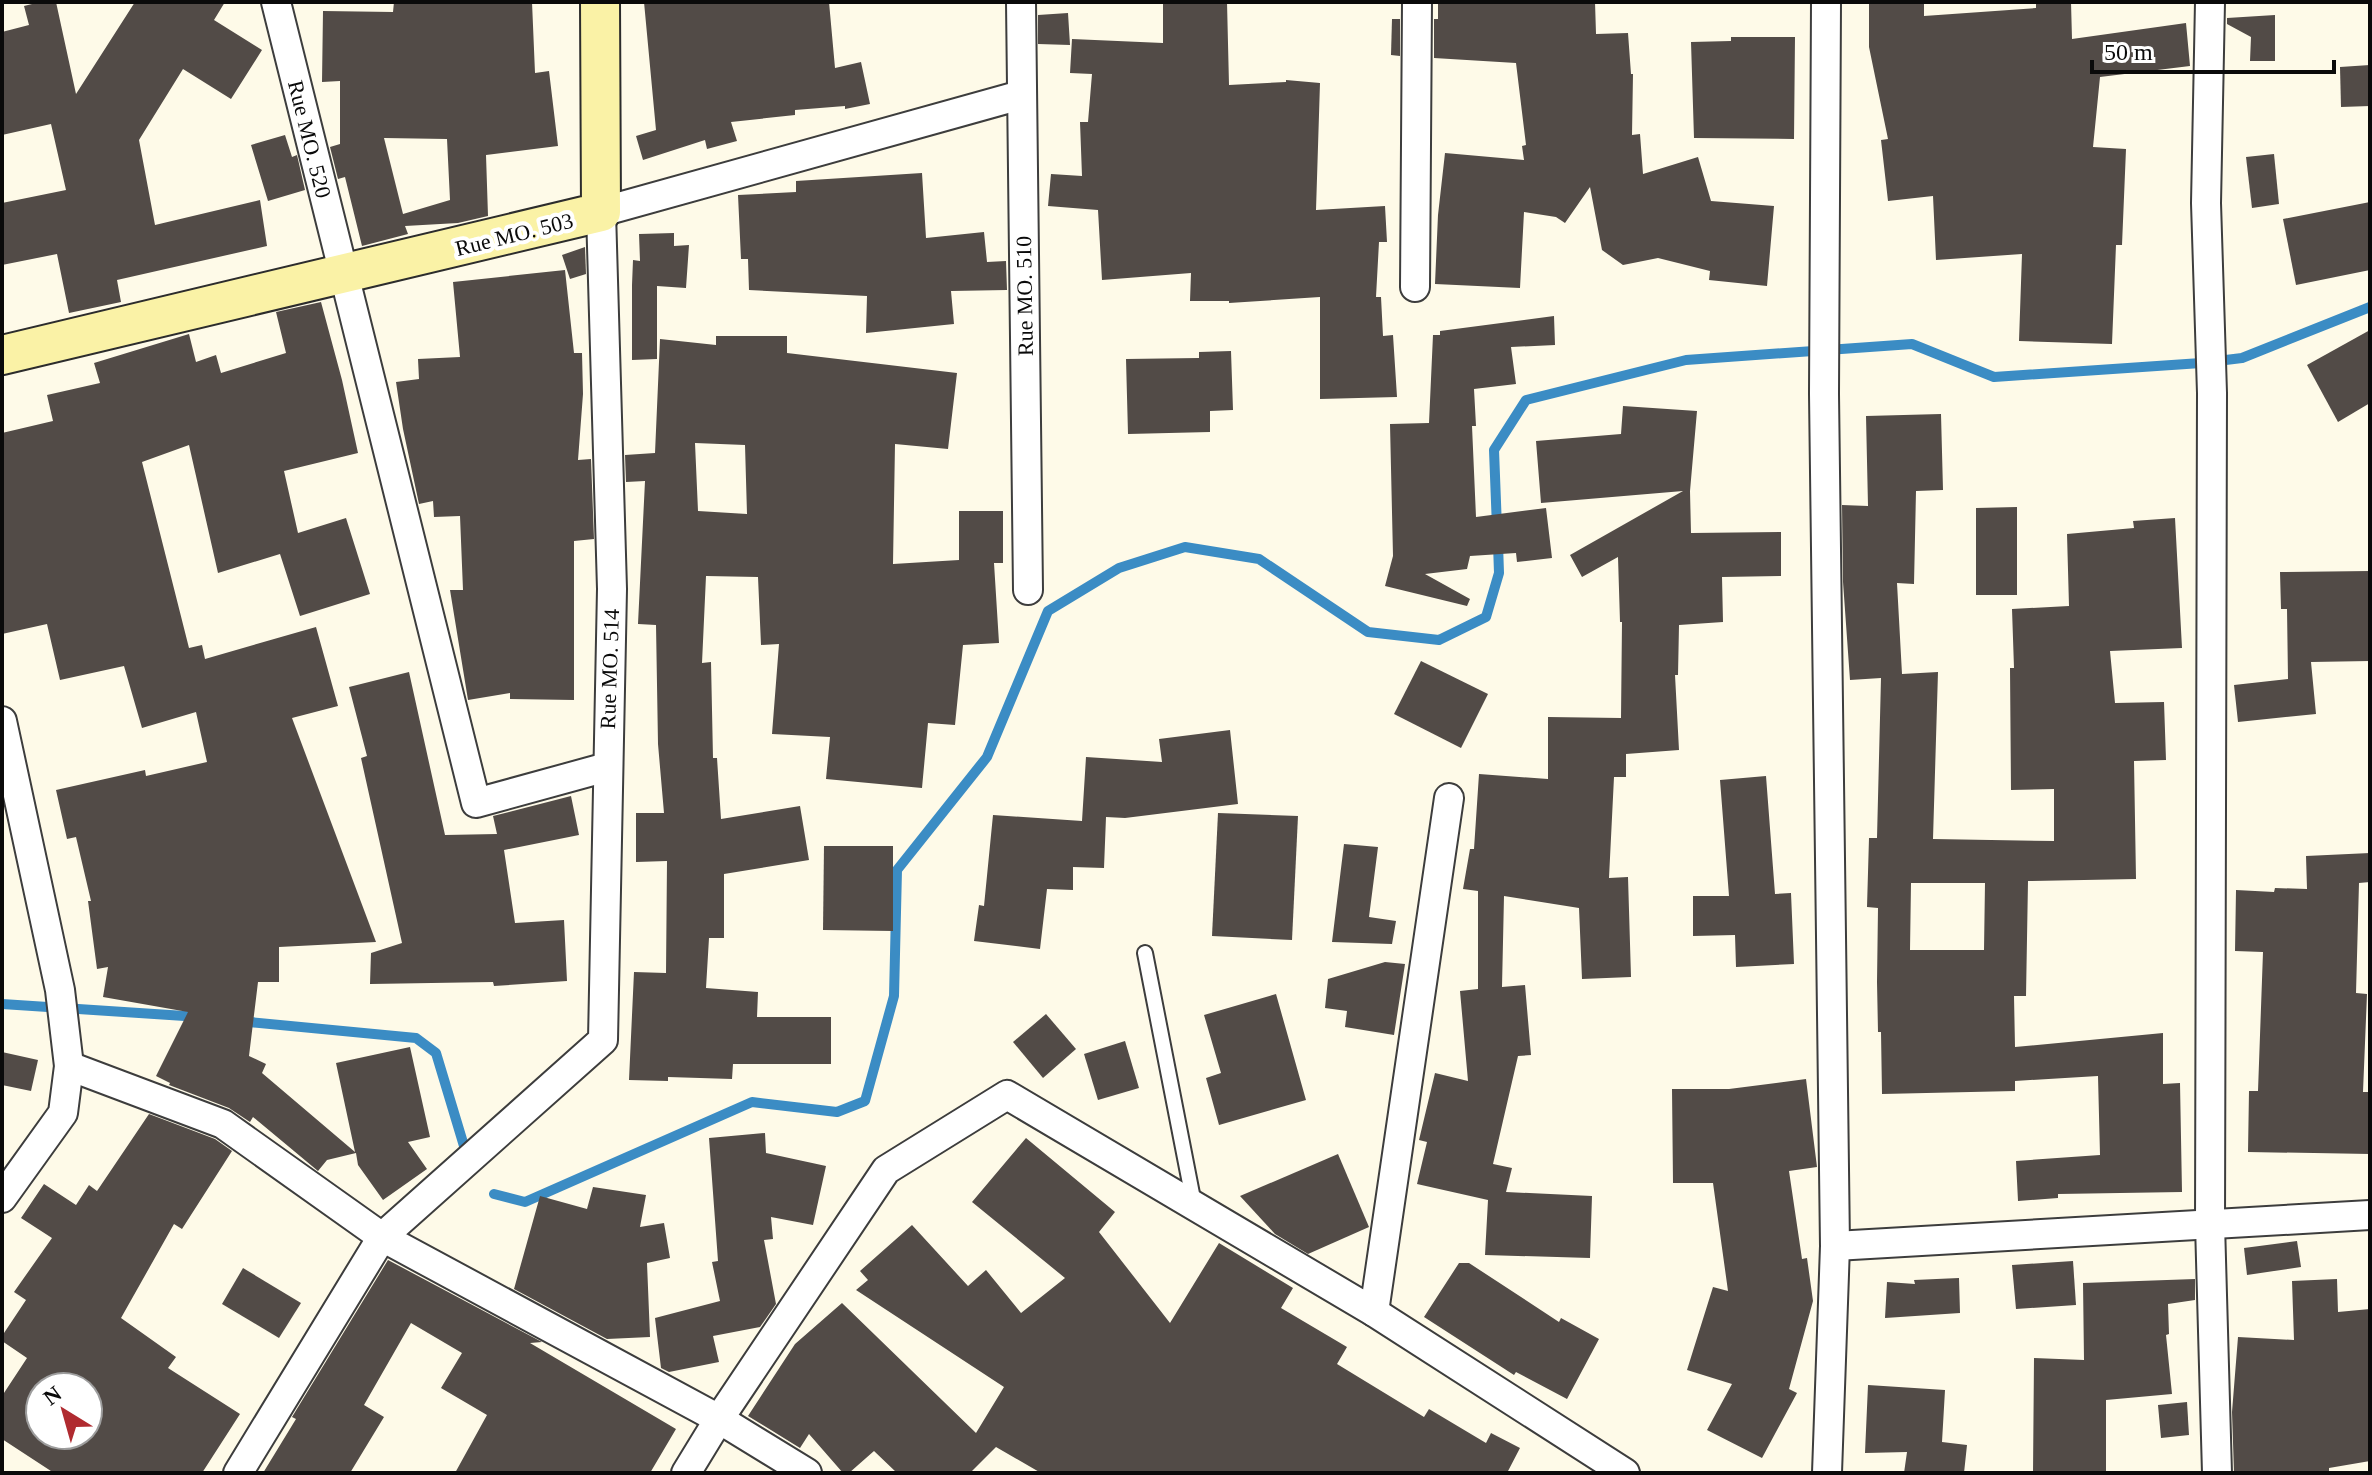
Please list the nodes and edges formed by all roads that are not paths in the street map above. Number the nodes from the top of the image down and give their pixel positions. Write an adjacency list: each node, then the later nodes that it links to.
1 (276, 2): 9 (street, Rue MO. 520)
2 (600, 2): 8 (street, Rue MO. 514)
3 (1021, 2): 7 (street, Rue MO. 510)
4 (1417, 2): 10 (street)
5 (1826, 2): 23 (street)
6 (2210, 2): 21 (street)
7 (1021, 95): 8 (street, Rue MO. 503); 12 (street, Rue MO. 510)
8 (601, 212): 9 (street, Rue MO. 503); 14 (street, Rue MO. 514)
9 (343, 275): 11 (street, Rue MO. 503); 14 (street, Rue MO. 520)
10 (1415, 287)
11 (2, 355)
12 (1028, 590)
13 (2, 721): 17 (street)
14 (607, 767): 22 (street, Rue MO. 514)
15 (1449, 798): 24 (street)
16 (1145, 953): 19 (lane)
17 (69, 1066): 18 (street); 22 (street)
18 (2, 1198)
19 (1195, 1209): 24 (street); 25 (street)
20 (2370, 1215): 21 (street)
21 (2210, 1224): 23 (street); 31 (street)
22 (382, 1237): 25 (street); 26 (street, Rue MO. 514)
23 (1835, 1246): 30 (street)
24 (1374, 1312): 29 (street)
25 (719, 1419): 27 (street); 28 (street)
26 (238, 1473)
27 (686, 1473)
28 (807, 1473)
29 (1625, 1473)
30 (1827, 1473)
31 (2217, 1473)

